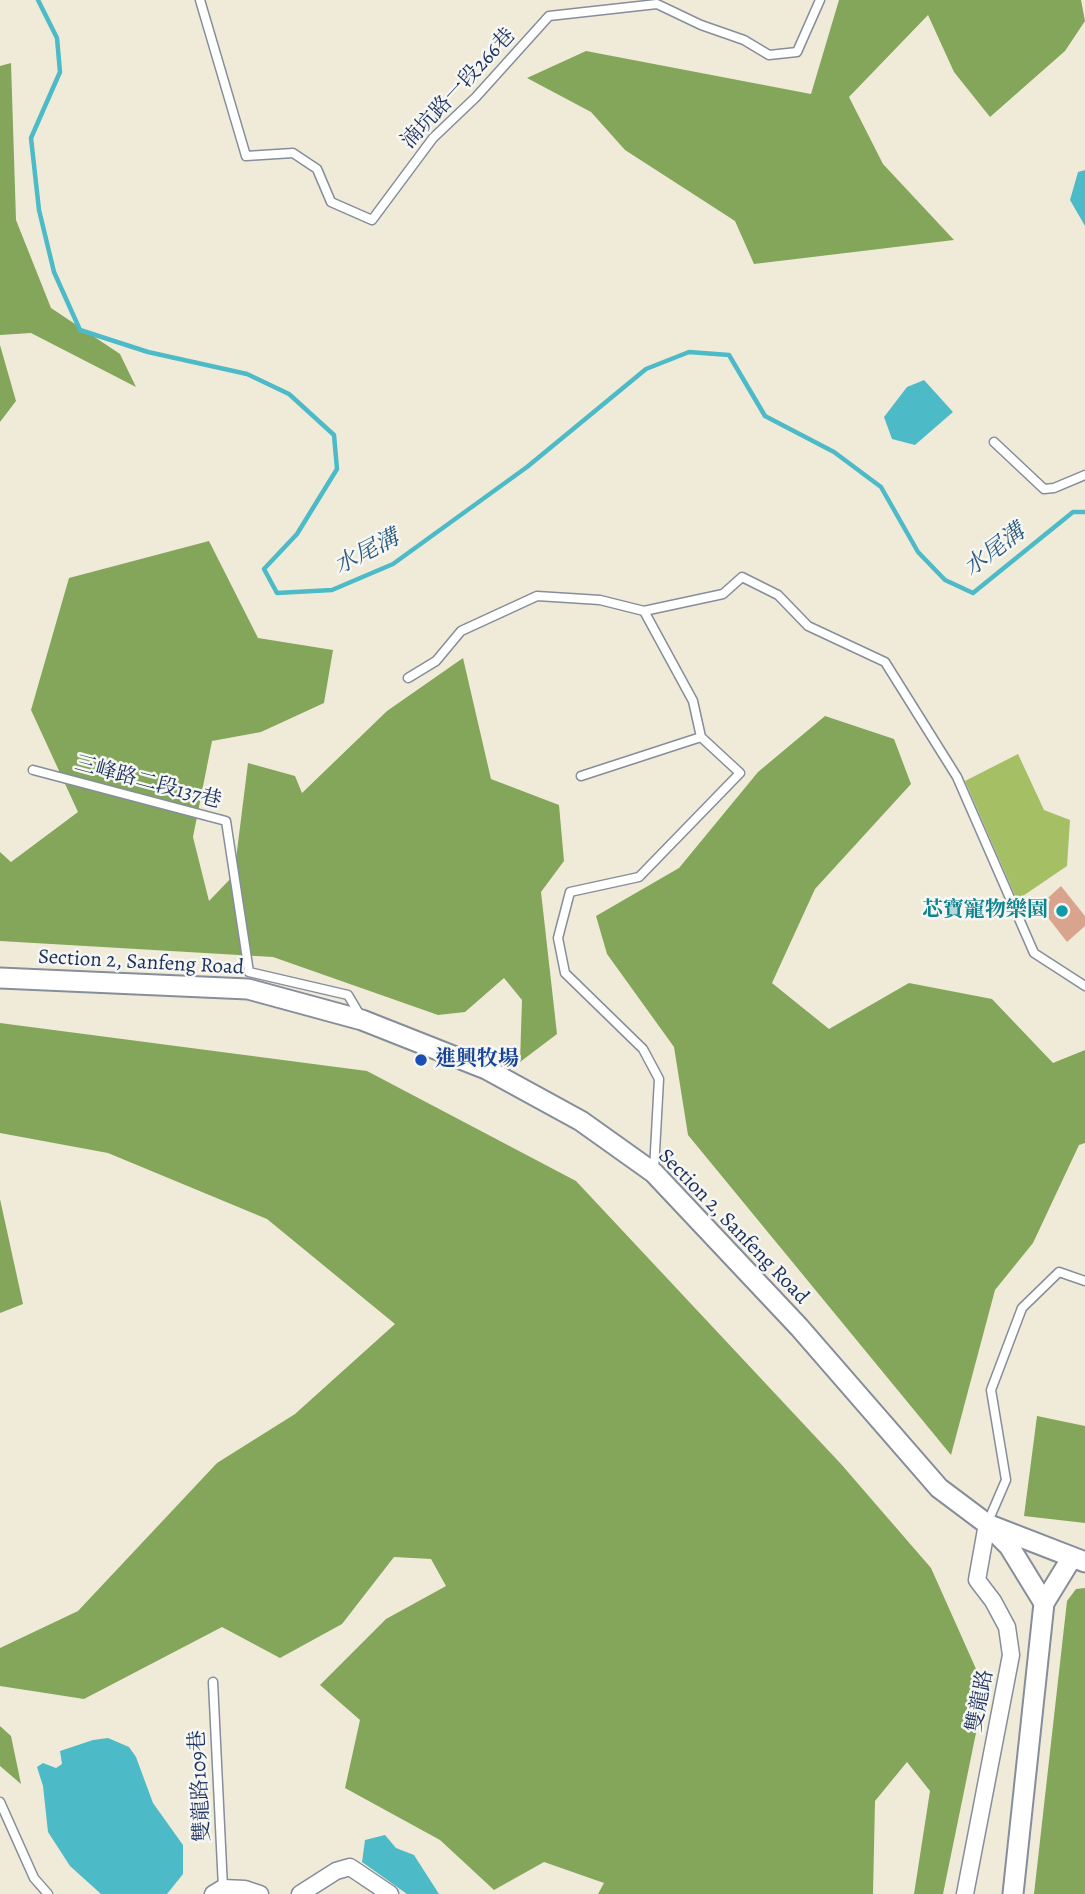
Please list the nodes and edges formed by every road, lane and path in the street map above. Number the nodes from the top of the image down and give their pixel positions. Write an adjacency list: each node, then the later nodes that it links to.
1 (200, 0): 2 (lane, 湳坑路一段266巷)
2 (820, 0)
3 (994, 442): 4 (lane)
4 (1085, 475)
5 (644, 611): 6 (lane); 7 (lane); 11 (lane)
6 (408, 678)
7 (701, 737): 9 (lane); 13 (lane)
8 (33, 770): 12 (lane, 三峰路二段137巷)
9 (581, 776)
10 (0, 978): 12 (street, Section 2, Sanfeng Road)
11 (1085, 986)
12 (362, 1020): 13 (street, Section 2, Sanfeng Road)
13 (654, 1173): 15 (street, Section 2, Sanfeng Road)
14 (1085, 1281): 15 (lane)
15 (987, 1524): 16 (street, Section 2, Sanfeng Road); 17 (street); 25 (street, 雙龍路)
16 (1078, 1560): 17 (street)
17 (1044, 1603): 26 (street)
18 (213, 1682): 20 (lane, 雙龍路109巷)
19 (0, 1802): 21 (lane)
20 (218, 1891): 22 (street)
21 (48, 1894)
22 (260, 1894)
23 (300, 1894): 24 (street)
24 (390, 1894)
25 (965, 1894)
26 (1013, 1894)

